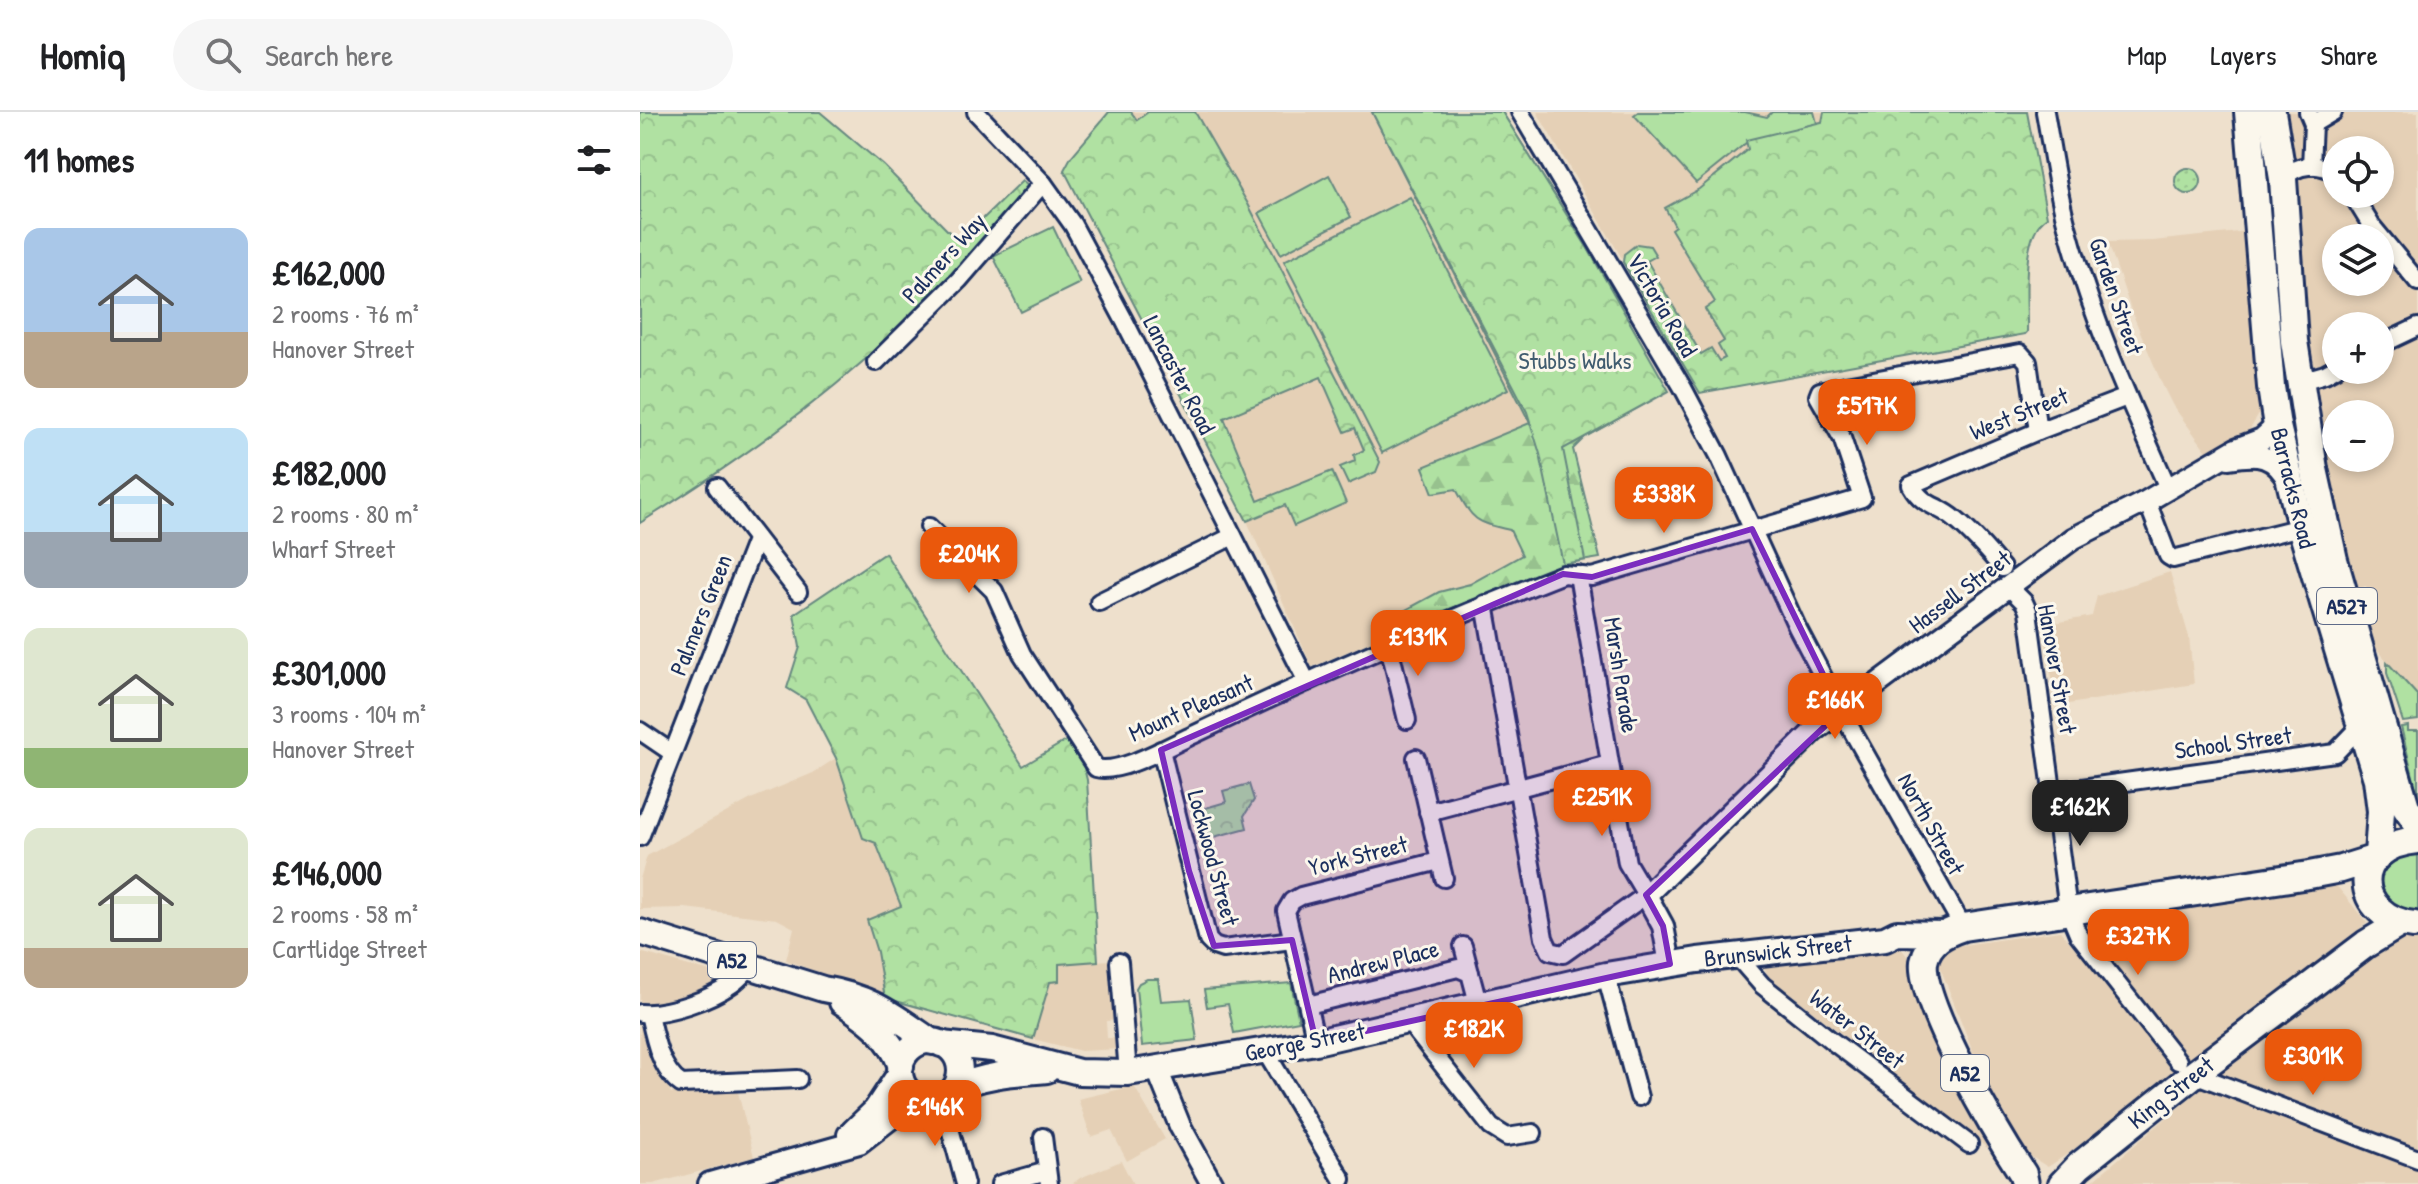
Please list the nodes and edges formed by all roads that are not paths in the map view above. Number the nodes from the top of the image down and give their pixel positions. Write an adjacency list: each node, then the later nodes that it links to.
1 (976, 112): 11 (street, Lancaster Road)
2 (1520, 112): 30 (street, Victoria Road)
3 (2045, 112): 20 (street, Garden Street)
4 (2248, 112): 19 (highway, Barracks Road / A527)
5 (2272, 112): 10 (highway, Barracks Road / A527)
6 (2333, 112): 7 (street)
7 (2310, 118): 8 (street)
8 (2311, 166): 9 (street); 10 (street)
9 (2322, 168)
10 (2283, 179): 18 (highway, Barracks Road / A527)
11 (1043, 183): 16 (street, Palmers Way); 31 (street, Lancaster Road)
12 (2361, 208): 13 (street)
13 (2418, 282)
14 (2418, 327): 15 (street)
15 (2394, 338)
16 (876, 362)
17 (2322, 375): 18 (street)
18 (2301, 381): 19 (highway); 52 (highway, Barracks Road / A527)
19 (2271, 387): 21 (highway, Barracks Road / A527)
20 (2127, 397): 22 (street, West Street); 26 (street, Garden Street)
21 (2276, 421): 23 (street, Hassell Street); 24 (highway, Barracks Road / A527)
22 (2038, 431): 30 (street); 33 (street, West Street)
23 (2221, 460): 24 (street, Hassell Street); 26 (street, Hassell Street)
24 (2289, 482): 29 (highway, Barracks Road / A527)
25 (717, 487): 32 (street, Palmers Green)
26 (2168, 488): 27 (street, Hassell Street)
27 (2147, 501): 29 (street); 35 (street, Hassell Street)
28 (929, 527): 45 (street, Mount Pleasant)
29 (2301, 527): 44 (highway, Barracks Road / A527)
30 (1752, 529): 34 (street); 41 (street, North Street)
31 (1233, 536): 37 (street); 40 (street, Lancaster Road)
32 (756, 540): 36 (street, Palmers Green); 46 (street, Palmers Green)
33 (2002, 568)
34 (1578, 575): 38 (street, Mount Pleasant); 48 (street, Marsh Parade)
35 (2010, 588): 41 (street, Hassell Street); 50 (street, Hanover Street)
36 (798, 592)
37 (1099, 602)
38 (1485, 604): 39 (street, Mount Pleasant); 49 (street)
39 (1389, 646): 40 (street, Mount Pleasant); 42 (street)
40 (1307, 682): 45 (street, Mount Pleasant)
41 (1841, 711): 58 (street, Hassell Street); 64 (street, North Street)
42 (1407, 720)
43 (640, 731): 46 (street)
44 (2354, 734): 50 (street, School Street); 55 (highway, Barracks Road / A527)
45 (1161, 750): 63 (street, Lockwood Street)
46 (671, 752): 53 (street, Palmers Green)
47 (1416, 758): 51 (street, York Street)
48 (1609, 764): 49 (street); 58 (street, Marsh Parade)
49 (1517, 787): 51 (street); 58 (street, Hassell Street)
50 (2053, 792): 59 (street, Hanover Street)
51 (1428, 812): 56 (street, York Street)
52 (2418, 824)
53 (640, 837)
54 (2418, 840): 55 (highway)
55 (2376, 857): 59 (highway, A52); 60 (highway, Barracks Road)
56 (1439, 861): 57 (street, York Street); 63 (street, York Street)
57 (1444, 878)
58 (1646, 895): 68 (street, Marsh Parade)
59 (2068, 910): 64 (highway, A52); 80 (street, Hanover Street)
60 (2409, 924): 80 (highway, King Street)
61 (640, 932): 69 (main road, A52)
62 (1885, 939): 64 (main road); 64 (main road, A52); 66 (main road, Brunswick Street / A52)
63 (1292, 940): 74 (street, York Street)
64 (1940, 942): 97 (highway, A52)
65 (1463, 946): 70 (street, Andrew Place)
66 (1731, 957): 68 (main road, Brunswick Street / A52); 89 (street, Water Street)
67 (1119, 962): 84 (street)
68 (1670, 964): 71 (main road, George Street / A52)
69 (751, 966): 72 (main road, A52); 75 (street)
70 (1470, 973): 73 (street, Andrew Place); 74 (street, Andrew Place)
71 (1606, 975): 73 (main road, George Street / A52); 87 (street)
72 (823, 989): 78 (main road, A52); 81 (main road, A52)
73 (1478, 1003): 76 (main road, George Street / A52)
74 (1308, 1005): 77 (street, York Street)
75 (644, 1014): 85 (street)
76 (1408, 1021): 77 (main road, George Street / A52); 88 (street)
77 (1316, 1042): 79 (main road, George Street / A52)
78 (937, 1043): 81 (main road); 83 (main road, A52); 86 (main road, A52)
79 (1265, 1051): 82 (main road, George Street / A52); 96 (street)
80 (2186, 1067): 92 (street); 93 (highway, King Street)
81 (900, 1069): 86 (main road, A52); 91 (main road)
82 (1157, 1069): 84 (main road, George Street / A52); 101 (street)
83 (1072, 1071): 84 (main road, George Street / A52); 86 (main road, A52)
84 (1128, 1073)
85 (798, 1079)
86 (941, 1096): 91 (main road); 99 (street)
87 (1639, 1097)
88 (1533, 1133)
89 (1964, 1133)
90 (1043, 1137): 95 (street)
91 (836, 1146): 94 (main road)
92 (2418, 1159)
93 (2070, 1175): 97 (highway)
94 (755, 1178): 98 (main road)
95 (1048, 1178): 100 (street)
96 (1342, 1179)
97 (2024, 1179)
98 (710, 1184)
99 (965, 1184)
100 (1000, 1184)
101 (1212, 1184)

